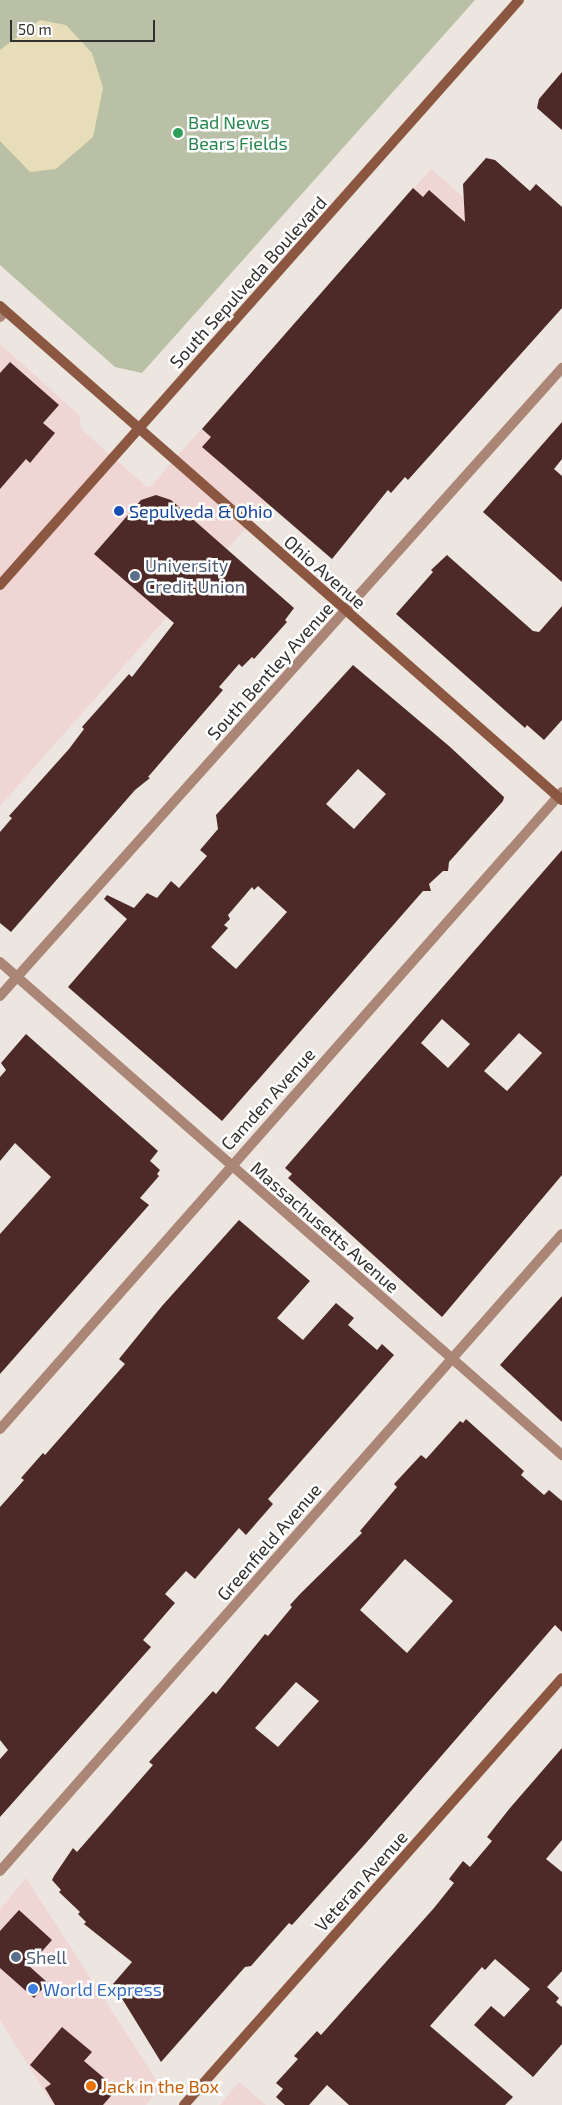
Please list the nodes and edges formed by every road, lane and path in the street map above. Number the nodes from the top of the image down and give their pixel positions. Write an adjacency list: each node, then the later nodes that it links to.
1 (519, 0): 4 (street, South Sepulveda Boulevard)
2 (2, 311): 4 (street, Ohio Avenue)
3 (562, 368): 6 (street, South Bentley Avenue)
4 (138, 428): 5 (street, South Sepulveda Boulevard); 6 (street, Ohio Avenue)
5 (0, 585)
6 (346, 612): 7 (street, Ohio Avenue); 9 (street, South Bentley Avenue)
7 (561, 796): 11 (street, Camden Avenue)
8 (0, 962): 9 (street, Massachusetts Avenue)
9 (16, 977): 10 (street, South Bentley Avenue); 11 (street, Massachusetts Avenue)
10 (0, 996)
11 (230, 1166): 13 (street, Massachusetts Avenue); 14 (street, Camden Avenue)
12 (562, 1234): 13 (street, Greenfield Avenue)
13 (453, 1359): 15 (street, Massachusetts Avenue); 17 (street, Greenfield Avenue)
14 (0, 1429)
15 (562, 1455)
16 (562, 1678): 18 (street, Veteran Avenue)
17 (0, 1871)
18 (184, 2105)

